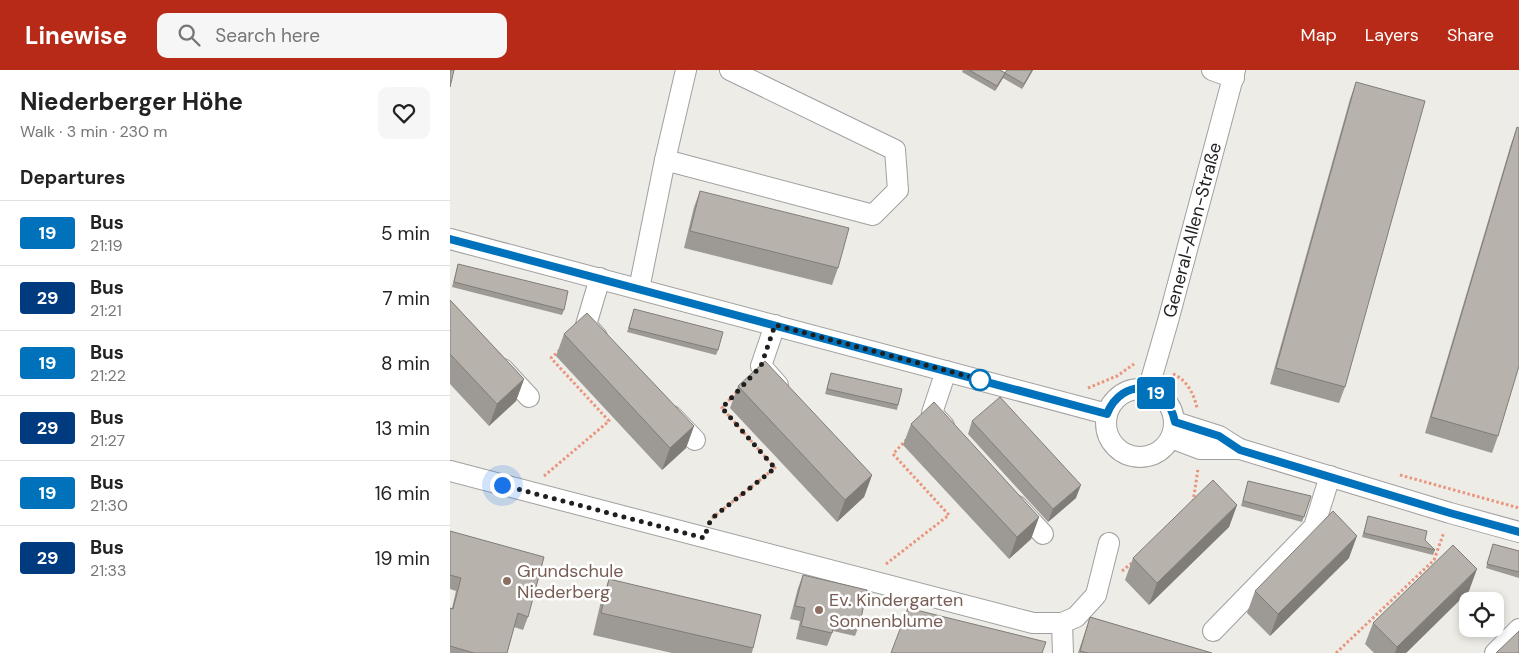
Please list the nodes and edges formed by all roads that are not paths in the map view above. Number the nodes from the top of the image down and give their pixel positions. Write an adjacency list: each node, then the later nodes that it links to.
1 (686, 70): 5 (street)
2 (730, 70): 5 (street)
3 (1212, 70): 4 (street)
4 (1235, 74): 13 (street, General-Allen-Straße)
5 (665, 160): 8 (street)
6 (450, 239): 7 (street)
7 (600, 278): 8 (street); 10 (street)
8 (639, 288): 9 (street)
9 (775, 325): 12 (street); 15 (street)
10 (606, 347)
11 (489, 354): 14 (street)
12 (946, 371): 17 (street); 20 (street)
13 (1148, 390): 17 (street); 18 (street)
14 (529, 397)
15 (793, 401)
16 (661, 404): 19 (street)
17 (1107, 414): 18 (street)
18 (1173, 430): 22 (street)
19 (695, 440)
20 (958, 442)
21 (450, 471): 27 (street)
22 (1330, 476): 24 (street); 29 (street)
23 (1004, 492): 25 (street)
24 (1519, 532)
25 (1043, 534)
26 (1109, 543): 27 (street)
27 (1062, 623): 30 (street)
28 (1519, 629): 31 (street)
29 (1213, 631)
30 (1063, 653)
31 (1495, 653)

